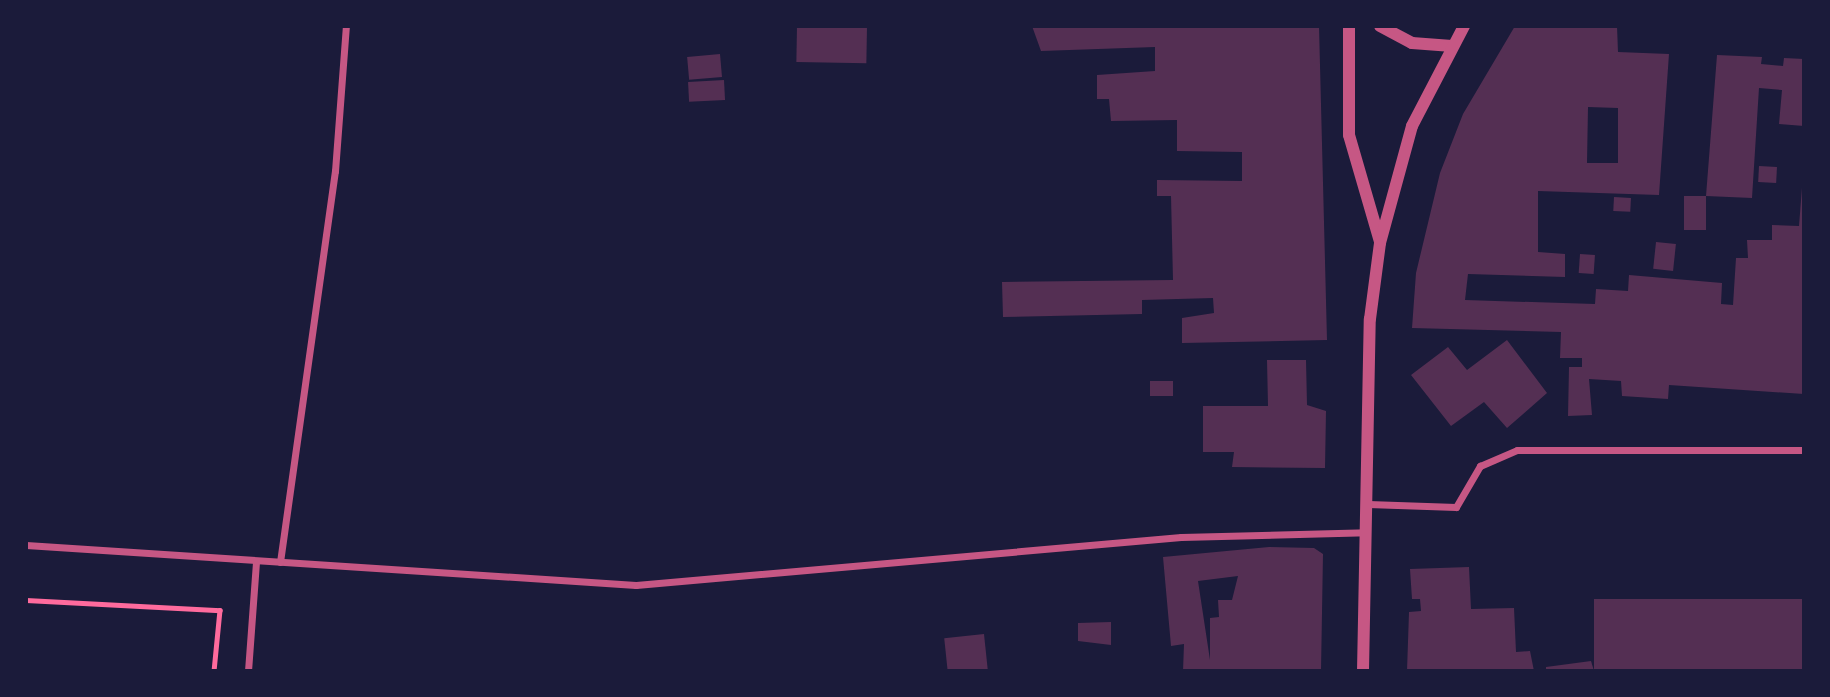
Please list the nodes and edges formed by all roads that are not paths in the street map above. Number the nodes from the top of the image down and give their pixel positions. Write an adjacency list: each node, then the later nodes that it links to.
1 (346, 26): 12 (street)
2 (1349, 26): 6 (street)
3 (1380, 26): 5 (street)
4 (1464, 26): 5 (street)
5 (1452, 46): 6 (street)
6 (1380, 243): 8 (street)
7 (1804, 450): 8 (street)
8 (1368, 504): 9 (street)
9 (1367, 532): 12 (street); 14 (street)
10 (26, 545): 11 (street)
11 (256, 561): 12 (street); 13 (street)
12 (280, 562)
13 (248, 671)
14 (1363, 671)

